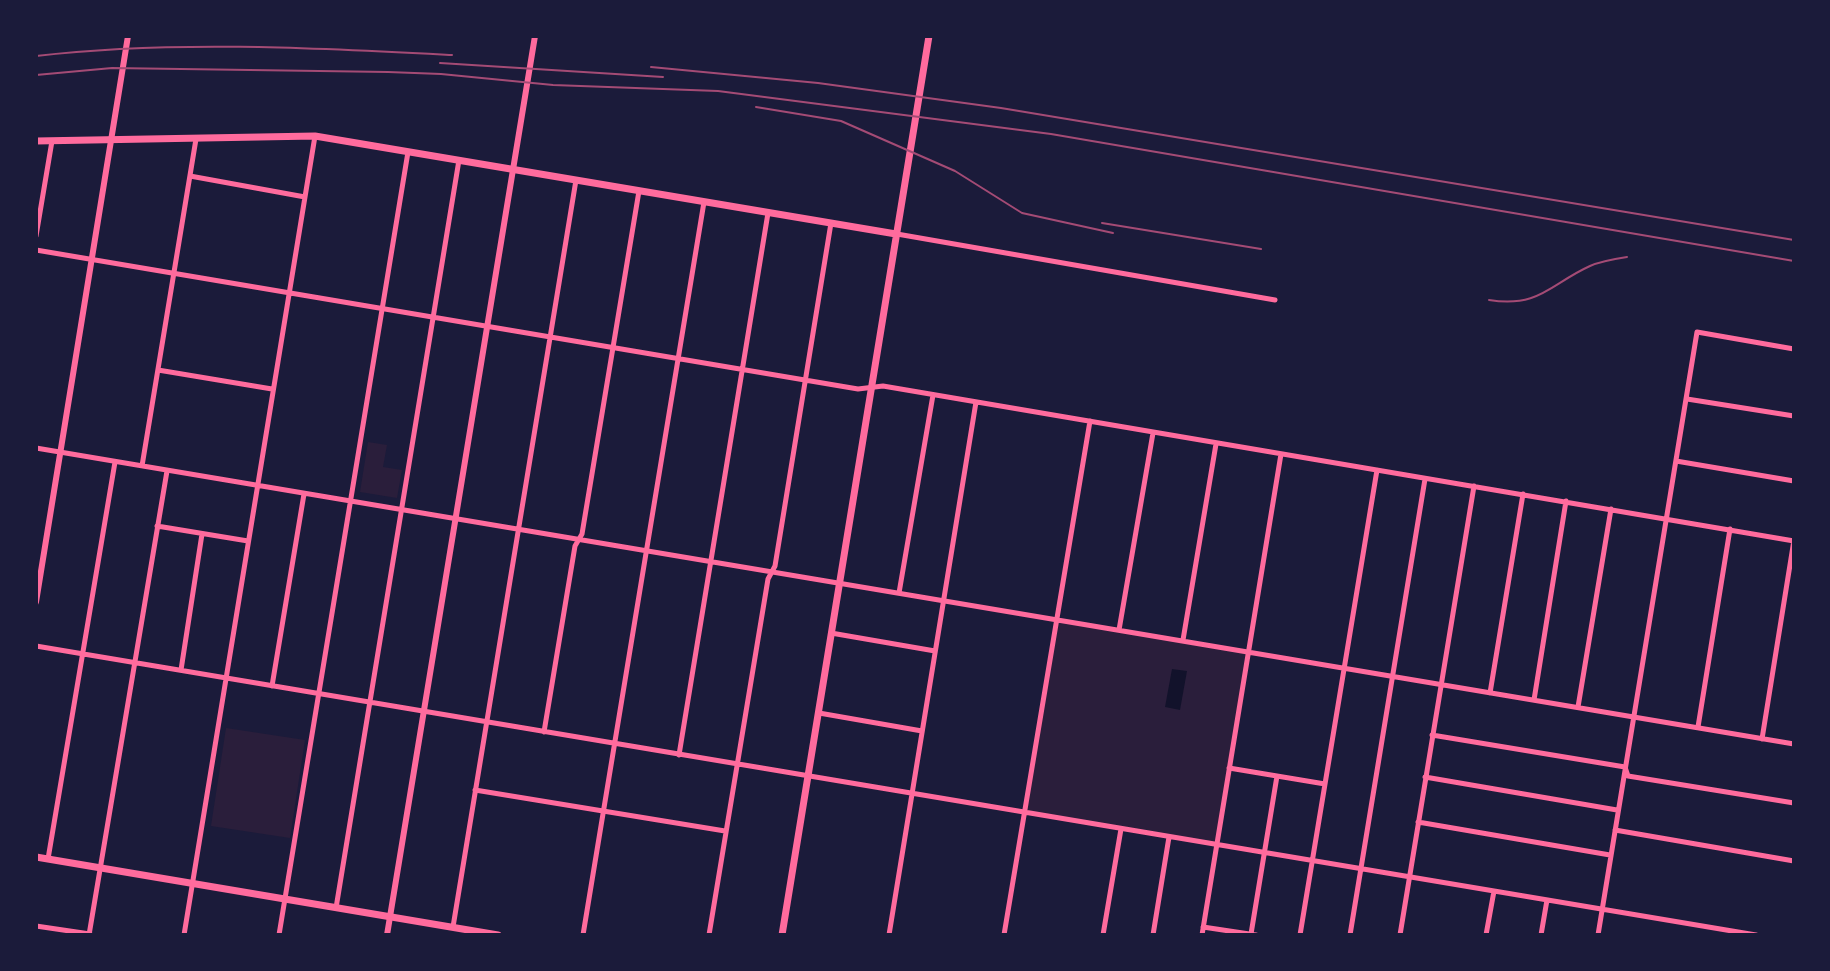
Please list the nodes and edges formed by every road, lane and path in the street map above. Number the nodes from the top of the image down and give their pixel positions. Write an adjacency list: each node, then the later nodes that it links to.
1 (535, 36): 11 (street)
2 (929, 36): 19 (main road)
3 (128, 38): 6 (street)
4 (315, 136): 5 (main road); 9 (main road); 15 (street)
5 (196, 139): 6 (main road); 12 (street)
6 (112, 140): 8 (main road); 22 (street)
7 (36, 141): 8 (main road)
8 (52, 141): 20 (street)
9 (408, 152): 10 (main road); 26 (street)
10 (459, 160): 11 (main road); 27 (street)
11 (513, 170): 13 (main road); 28 (street)
12 (190, 176): 15 (street); 23 (street)
13 (576, 180): 14 (main road); 29 (street)
14 (639, 191): 16 (main road); 30 (street)
15 (305, 197): 24 (street)
16 (704, 201): 17 (main road); 32 (street)
17 (769, 212): 18 (main road); 33 (street)
18 (832, 223): 19 (main road); 35 (street)
19 (896, 234): 25 (street); 36 (main road)
20 (36, 236)
21 (36, 250): 22 (street)
22 (93, 260): 23 (street); 46 (street)
23 (173, 273): 24 (street); 34 (street)
24 (289, 293): 26 (street); 37 (street)
25 (1275, 300)
26 (383, 308): 27 (street); 59 (street)
27 (433, 317): 28 (street); 62 (street)
28 (487, 326): 29 (street); 64 (street)
29 (550, 337): 30 (street); 66 (street)
30 (613, 347): 32 (street); 69 (street)
31 (1794, 349): 39 (street)
32 (679, 358): 33 (street); 72 (street)
33 (743, 369): 35 (street); 73 (street)
34 (158, 370): 37 (street); 50 (street)
35 (806, 379): 36 (street); 74 (street)
36 (871, 388): 38 (street); 75 (main road)
37 (272, 389): 55 (street)
38 (933, 395): 40 (street); 76 (street)
39 (1687, 399): 41 (street); 48 (street)
40 (976, 402): 42 (street); 77 (street)
41 (1794, 416)
42 (1090, 421): 43 (street); 79 (street)
43 (1153, 433): 44 (street); 80 (street)
44 (1216, 444): 47 (street); 82 (street)
45 (36, 448): 46 (street)
46 (61, 452): 49 (street); 78 (street)
47 (1281, 454): 51 (street); 85 (street)
48 (1676, 461): 54 (street); 63 (street)
49 (115, 462): 50 (street); 86 (street)
50 (142, 466): 52 (street)
51 (1377, 470): 53 (street); 88 (street)
52 (167, 471): 55 (street); 65 (street)
53 (1425, 479): 56 (street); 90 (street)
54 (1794, 481)
55 (258, 486): 57 (street); 71 (street)
56 (1474, 486): 58 (street); 92 (street)
57 (304, 494): 59 (street); 93 (street)
58 (1523, 494): 60 (street); 94 (street)
59 (350, 501): 62 (street); 95 (street)
60 (1566, 501): 61 (street); 96 (street)
61 (1611, 509): 63 (street); 98 (street)
62 (402, 510): 64 (street); 97 (street)
63 (1666, 518): 67 (street); 101 (street)
64 (455, 519): 66 (street); 99 (street)
65 (157, 526): 68 (street); 87 (street)
66 (518, 529): 69 (street); 102 (street)
67 (1730, 529): 70 (street); 103 (street)
68 (202, 534): 71 (street); 89 (street)
69 (578, 539): 72 (street); 105 (street)
70 (1794, 540): 107 (street)
71 (248, 541): 91 (street)
72 (646, 551): 73 (street); 108 (street)
73 (711, 562): 74 (street); 110 (street)
74 (771, 572): 75 (street); 111 (street)
75 (839, 583): 76 (street); 81 (main road)
76 (899, 593): 77 (street)
77 (945, 601): 79 (street); 84 (street)
78 (36, 602)
79 (1056, 620): 80 (street); 123 (street)
80 (1119, 630): 82 (street)
81 (830, 633): 84 (street); 100 (main road)
82 (1183, 640): 85 (street)
83 (36, 646): 86 (street)
84 (935, 651): 104 (street)
85 (1249, 652): 88 (street); 113 (street)
86 (82, 654): 87 (street); 133 (street)
87 (134, 662): 89 (street); 136 (street)
88 (1345, 668): 90 (street); 117 (street)
89 (181, 670): 91 (street)
90 (1392, 676): 92 (street); 137 (street)
91 (226, 678): 93 (street); 139 (street)
92 (1440, 685): 94 (street); 106 (street)
93 (272, 686): 95 (street)
94 (1490, 693): 96 (street)
95 (319, 694): 97 (street); 141 (street)
96 (1534, 700): 98 (street)
97 (371, 702): 99 (street); 143 (street)
98 (1578, 707): 101 (street)
99 (424, 711): 102 (street); 145 (street)
100 (818, 713): 104 (street); 114 (main road)
101 (1635, 717): 103 (street); 112 (street)
102 (486, 722): 105 (street); 118 (street)
103 (1698, 727): 107 (street)
104 (922, 731): 119 (street)
105 (544, 732): 108 (street)
106 (1432, 735): 112 (street); 116 (street)
107 (1762, 739): 109 (street)
108 (614, 744): 110 (street); 121 (street)
109 (1794, 744)
110 (679, 755): 111 (street)
111 (737, 764): 114 (street); 127 (street)
112 (1625, 767): 120 (street); 122 (street)
113 (1229, 768): 115 (street); 129 (street)
114 (807, 776): 119 (street); 156 (main road)
115 (1277, 776): 117 (street); 130 (street)
116 (1425, 777): 122 (street); 124 (street)
117 (1325, 784): 134 (street)
118 (475, 790): 121 (street); 147 (street)
119 (912, 794): 123 (street); 157 (street)
120 (1794, 803)
121 (604, 810): 127 (street); 154 (street)
122 (1618, 810): 126 (street)
123 (1024, 813): 125 (street); 158 (street)
124 (1418, 822): 131 (street); 138 (street)
125 (1121, 829): 128 (street); 159 (street)
126 (1615, 830): 131 (street); 135 (street)
127 (725, 831): 155 (street)
128 (1169, 837): 129 (street); 160 (street)
129 (1217, 845): 130 (street); 148 (street)
130 (1266, 854): 134 (street); 162 (street)
131 (1610, 855): 144 (street)
132 (36, 857): 133 (main road)
133 (48, 859): 136 (main road)
134 (1314, 861): 137 (street); 163 (street)
135 (1794, 861)
136 (101, 868): 139 (main road); 149 (street)
137 (1361, 868): 138 (street); 164 (street)
138 (1409, 877): 140 (street); 165 (street)
139 (192, 884): 141 (main road); 150 (street)
140 (1494, 891): 142 (street); 166 (street)
141 (285, 899): 143 (main road); 151 (street)
142 (1547, 900): 144 (street); 167 (street)
143 (336, 908): 145 (main road)
144 (1602, 909): 168 (street); 169 (street)
145 (390, 917): 147 (main road); 152 (street)
146 (36, 926): 149 (street)
147 (453, 927): 153 (main road)
148 (1203, 927): 161 (street); 162 (street)
149 (90, 935)
150 (184, 935)
151 (279, 935)
152 (387, 935)
153 (498, 935)
154 (583, 935)
155 (709, 935)
156 (782, 935)
157 (889, 935)
158 (1004, 935)
159 (1103, 935)
160 (1153, 935)
161 (1202, 935)
162 (1254, 935)
163 (1300, 935)
164 (1350, 935)
165 (1401, 935)
166 (1486, 935)
167 (1541, 935)
168 (1598, 935)
169 (1756, 935)

